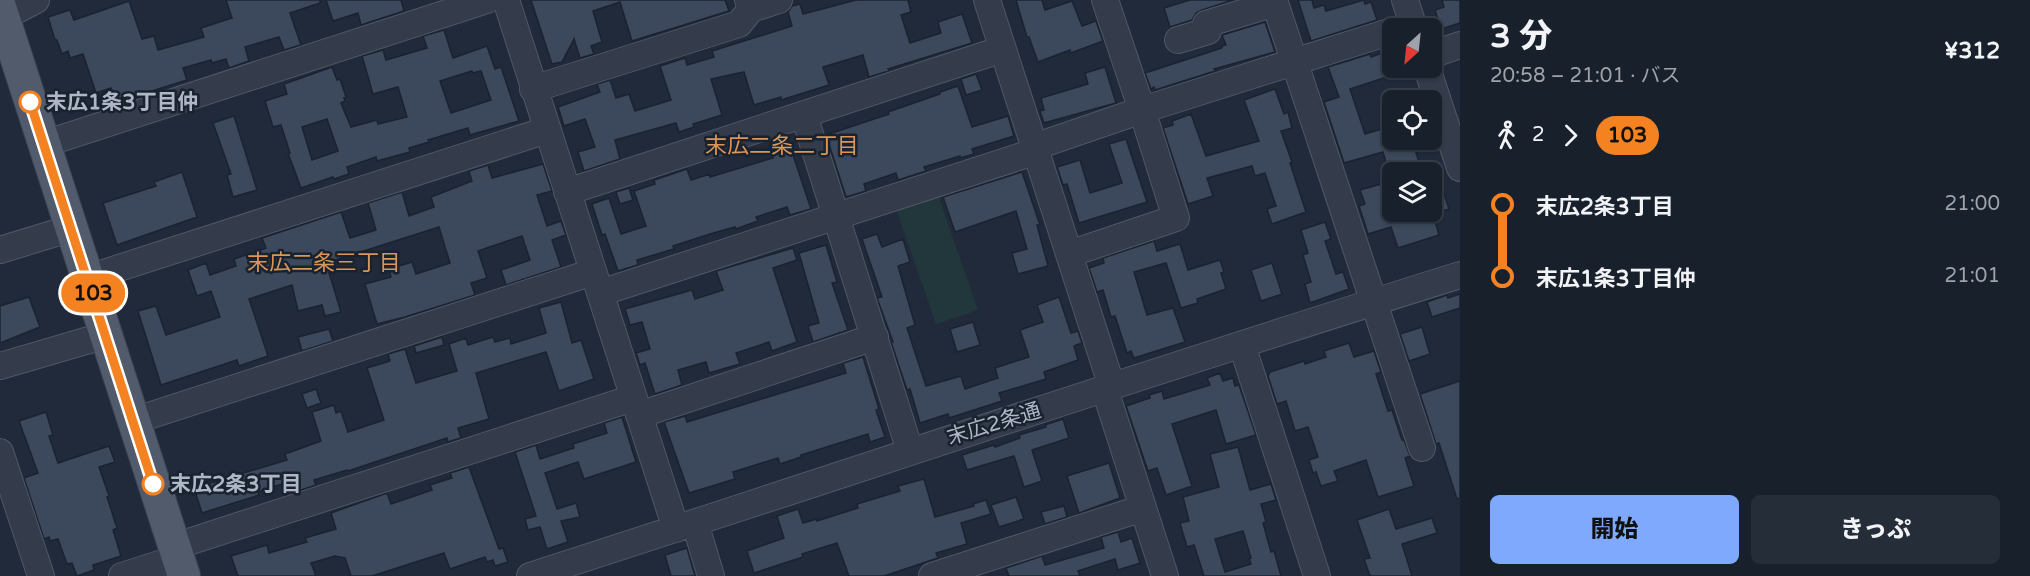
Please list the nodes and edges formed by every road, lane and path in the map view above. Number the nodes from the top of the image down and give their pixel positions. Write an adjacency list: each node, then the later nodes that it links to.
1 (36, 0): 10 (street)
2 (487, 0): 23 (street)
3 (506, 0): 19 (street)
4 (779, 0): 9 (street)
5 (987, 0): 15 (street)
6 (1105, 0): 20 (street)
7 (1405, 0): 11 (street)
8 (1275, 2): 13 (street); 17 (street)
9 (749, 4): 19 (street)
10 (1, 14): 23 (main road)
11 (1405, 18)
12 (1382, 35): 17 (street)
13 (1178, 40)
14 (1460, 45): 16 (street)
15 (1003, 50): 21 (street); 24 (street)
16 (1442, 51)
17 (1295, 63): 20 (street); 34 (street)
18 (1429, 78): 25 (street)
19 (534, 89): 22 (street)
20 (1142, 110): 24 (street); 30 (street)
21 (804, 115): 26 (street); 27 (street)
22 (547, 130): 26 (street); 32 (street)
23 (44, 144): 28 (main road)
24 (1034, 150): 27 (street); 30 (street)
25 (1460, 168)
26 (567, 192): 33 (street)
27 (837, 217): 33 (street); 36 (street)
28 (72, 228): 29 (street); 32 (main road)
29 (0, 250)
30 (1069, 254): 39 (street)
31 (1460, 275): 34 (street, 末広2条通)
32 (88, 278): 35 (main road)
33 (597, 283): 40 (street); 41 (street)
34 (1372, 302): 37 (street, 末広2条通); 42 (street)
35 (106, 335): 38 (street); 41 (main road)
36 (875, 337): 40 (street); 43 (street)
37 (1242, 345): 39 (street, 末広2条通); 55 (street)
38 (0, 366)
39 (1108, 389): 43 (street, 末広2条通); 46 (street)
40 (636, 406): 47 (street); 48 (street)
41 (133, 421): 48 (main road)
42 (1422, 448)
43 (910, 451): 47 (street, 末広2条通)
44 (0, 452): 45 (street)
45 (6, 488): 49 (street)
46 (1143, 508): 53 (street); 54 (street)
47 (685, 526): 51 (street, 末広2条通); 52 (street)
48 (178, 560): 50 (street)
49 (41, 576)
50 (122, 576)
51 (530, 576)
52 (711, 576)
53 (932, 576)
54 (1165, 576)
55 (1317, 576)

